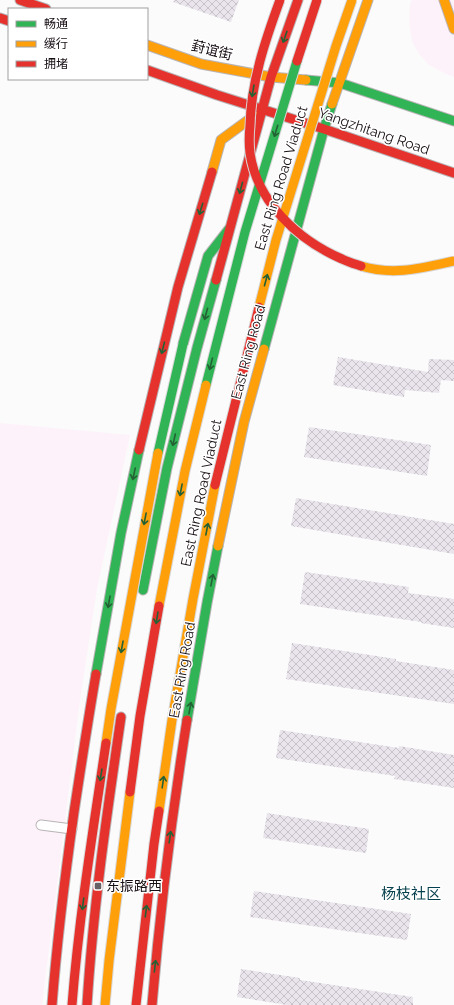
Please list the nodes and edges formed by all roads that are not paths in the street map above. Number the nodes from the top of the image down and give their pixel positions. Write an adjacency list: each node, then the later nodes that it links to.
1 (20, 0): 8 (main road)
2 (280, 0): 19 (main road, one-way to 19, bridge)
3 (298, 0): 12 (main road, one-way to 12)
4 (317, 0): 29 (main road, East Ring Road Viaduct, one-way to 29, bridge)
5 (352, 0): 30 (main road, East Ring Road Viaduct, one-way to 5, bridge)
6 (368, 0): 13 (main road, East Ring Road)
7 (444, 0): 9 (main road)
8 (43, 8)
9 (454, 29)
10 (148, 45): 12 (main road, 葑谊街)
11 (148, 70): 14 (main road)
12 (271, 78): 13 (main road); 14 (main road)
13 (340, 83): 15 (main road); 16 (main road, East Ring Road)
14 (262, 110): 16 (main road, Yangzhitang Road); 18 (main road, one-way to 18); 23 (main road, one-way to 23)
15 (452, 119)
16 (324, 129): 17 (main road, Yangzhitang Road); 31 (main road, East Ring Road, one-way to 16)
17 (454, 173)
18 (229, 229): 20 (main road, one-way to 20); 27 (main road, one-way to 27, bridge)
19 (454, 260)
20 (142, 597)
21 (122, 704): 24 (main road)
22 (41, 825): 23 (lane)
23 (79, 830): 24 (main road); 26 (main road)
24 (103, 843): 25 (main road)
25 (90, 960): 26 (main road); 28 (main road)
26 (52, 1004)
27 (72, 1005)
28 (87, 1005)
29 (105, 1005)
30 (136, 1005)
31 (152, 1005)

